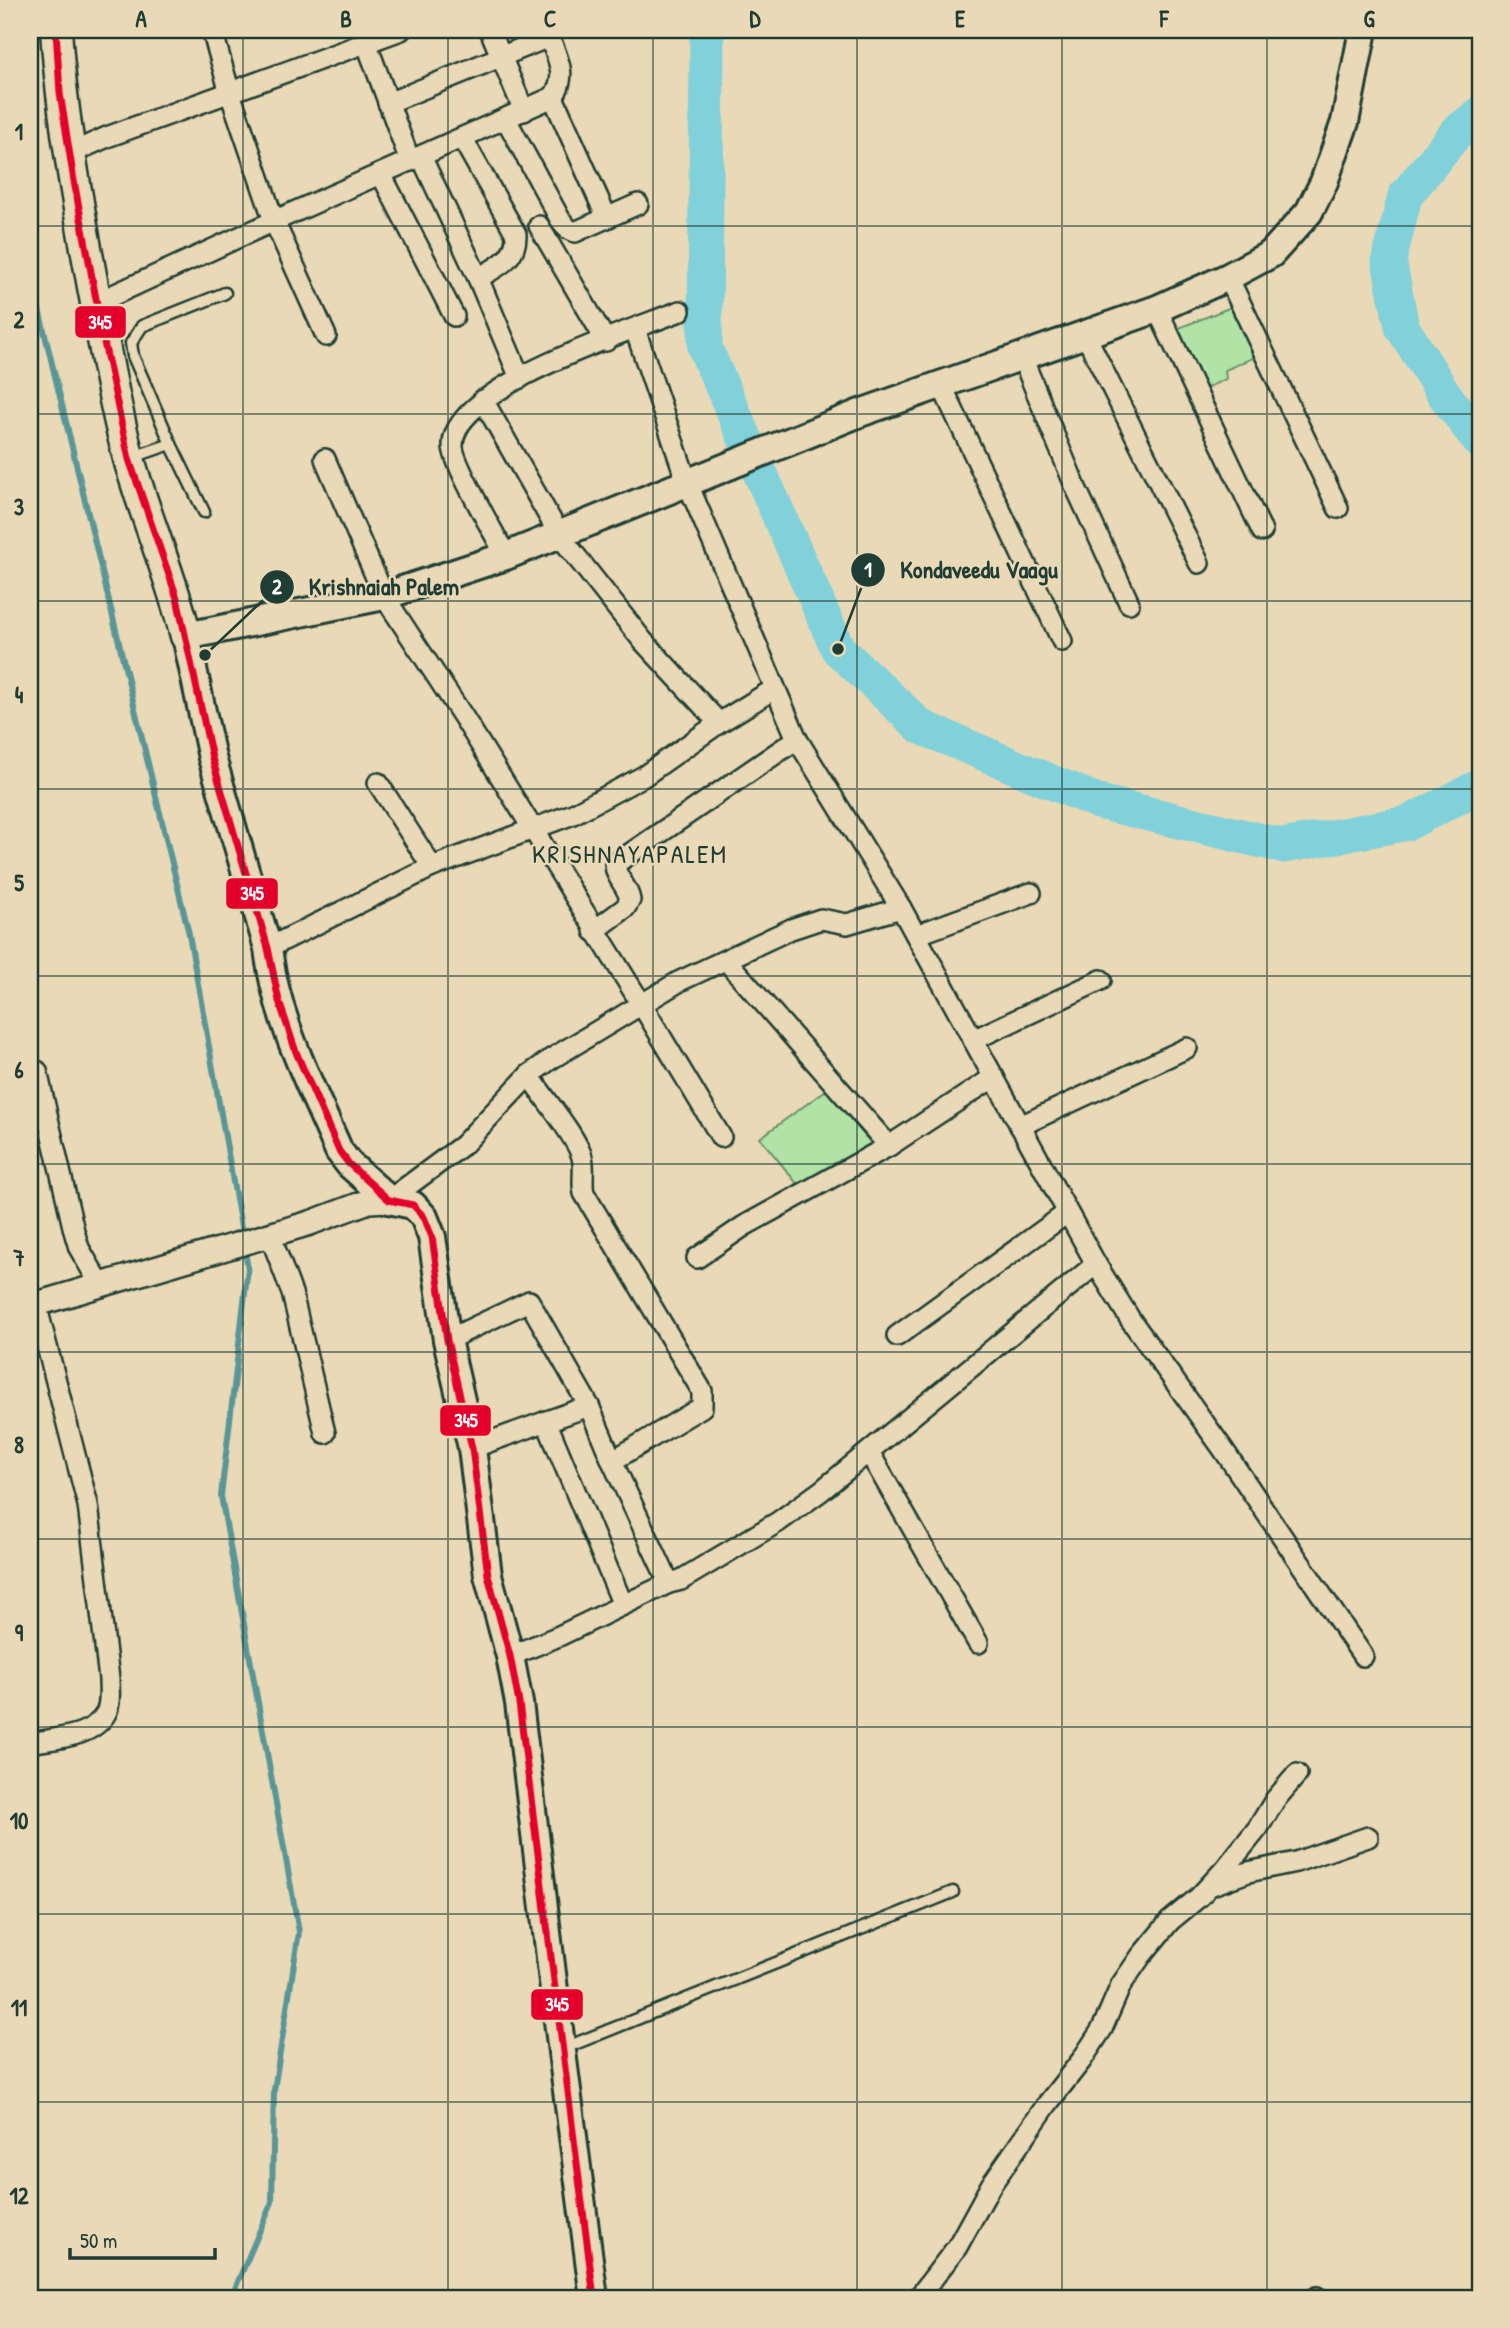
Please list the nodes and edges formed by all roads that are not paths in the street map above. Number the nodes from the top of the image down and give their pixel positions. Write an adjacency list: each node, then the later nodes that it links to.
1 (55, 30): 15 (main road)
2 (212, 30): 9 (street)
3 (401, 30): 7 (street)
4 (490, 30): 8 (street)
5 (1363, 30): 24 (main road)
6 (548, 33): 8 (street); 10 (street)
7 (366, 42): 9 (street); 11 (street)
8 (501, 56): 11 (street); 12 (street)
9 (230, 93): 15 (street); 21 (street)
10 (553, 97): 12 (street); 19 (street)
11 (388, 103): 16 (street)
12 (524, 111): 13 (street)
13 (506, 119): 14 (street); 20 (street)
14 (462, 138): 16 (street); 23 (street)
15 (69, 154): 27 (main road)
16 (415, 159): 17 (street); 25 (street)
17 (381, 174): 21 (street); 30 (street)
18 (639, 204): 19 (street)
19 (607, 218): 20 (street)
20 (559, 219): 22 (street)
21 (274, 221): 27 (street); 33 (street)
22 (539, 226): 23 (street); 34 (street)
23 (516, 234): 25 (street)
24 (1228, 277): 28 (main road); 43 (street)
25 (478, 278): 36 (street)
26 (225, 293): 39 (lane)
27 (96, 303): 40 (main road)
28 (1157, 309): 32 (main road); 45 (street)
29 (680, 311): 31 (street)
30 (454, 316)
31 (635, 329): 34 (street); 42 (street)
32 (1085, 334): 35 (main road); 48 (street)
33 (327, 336)
34 (606, 341): 36 (street)
35 (1021, 355): 37 (main road); 50 (street)
36 (520, 378): 38 (street)
37 (942, 384): 42 (main road); 52 (street)
38 (483, 400): 46 (street); 47 (street)
39 (171, 444): 40 (lane); 44 (lane)
40 (129, 458): 51 (main road)
41 (325, 458): 49 (street)
42 (687, 482): 46 (main road); 53 (street)
43 (1338, 508)
44 (204, 513)
45 (1262, 531)
46 (560, 536): 47 (main road); 54 (street)
47 (506, 556): 49 (main road)
48 (1199, 563)
49 (384, 596): 51 (main road); 57 (street)
50 (1129, 603)
51 (186, 636): 63 (main road)
52 (1062, 641)
53 (774, 690): 54 (street); 55 (street)
54 (719, 723): 57 (street)
55 (797, 739): 60 (street); 61 (street)
56 (378, 783): 58 (street)
57 (531, 829): 58 (street); 61 (street)
58 (432, 867): 63 (street)
59 (1031, 893): 62 (street)
60 (901, 908): 62 (street); 64 (street)
61 (594, 931): 66 (street)
62 (916, 935): 67 (street)
63 (268, 948): 75 (main road)
64 (726, 960): 66 (street); 74 (street)
65 (1101, 980): 67 (street)
66 (642, 1004): 70 (street); 73 (street)
67 (973, 1041): 71 (street)
68 (1187, 1048): 72 (street)
69 (37, 1071): 80 (street)
70 (529, 1075): 75 (street); 89 (street)
71 (994, 1077): 72 (street); 74 (street)
72 (1020, 1126): 76 (street)
73 (721, 1137)
74 (889, 1146): 78 (street)
75 (389, 1200): 77 (street); 83 (main road)
76 (1068, 1213): 79 (street); 82 (street)
77 (265, 1236): 80 (street); 86 (street)
78 (697, 1258)
79 (1096, 1264): 88 (street); 94 (street)
80 (101, 1286): 81 (street)
81 (33, 1305): 95 (street)
82 (897, 1336)
83 (447, 1340): 84 (street); 87 (main road)
84 (589, 1406): 85 (street); 89 (street)
85 (546, 1422): 87 (street); 91 (street)
86 (325, 1433)
87 (472, 1448): 93 (main road)
88 (869, 1452): 90 (street); 92 (street)
89 (612, 1461): 90 (street)
90 (669, 1583): 91 (street)
91 (623, 1605): 93 (street)
92 (978, 1643)
93 (510, 1656): 100 (main road)
94 (1363, 1656)
95 (30, 1743)
96 (1297, 1774): 98 (street)
97 (1368, 1838): 98 (street)
98 (1209, 1886): 102 (street)
99 (953, 1892): 100 (lane)
100 (562, 2050): 101 (main road)
101 (594, 2298)
102 (918, 2298)

